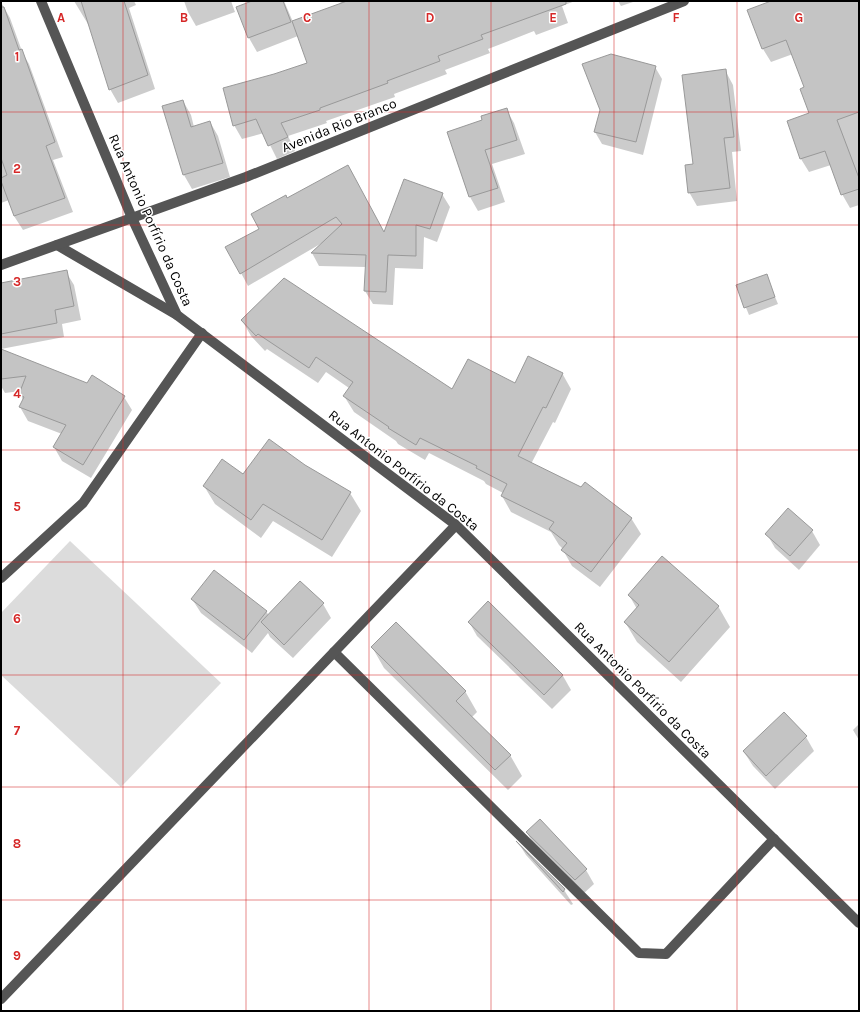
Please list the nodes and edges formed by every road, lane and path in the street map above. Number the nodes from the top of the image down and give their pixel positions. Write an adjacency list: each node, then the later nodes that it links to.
1 (41, 1): 3 (street, Rua Antonio Porfírio da Costa)
2 (684, 1): 3 (street, Avenida Rio Branco)
3 (132, 218): 4 (street, Avenida Rio Branco); 6 (street, Rua Antonio Porfírio da Costa)
4 (56, 245): 5 (street, Avenida Rio Branco); 6 (street)
5 (1, 265)
6 (177, 315): 7 (street, Rua Antonio Porfírio da Costa)
7 (202, 333): 8 (street, Rua Antonio Porfírio da Costa); 9 (street)
8 (456, 525): 10 (street); 11 (street, Rua Antonio Porfírio da Costa)
9 (1, 578)
10 (334, 652): 11 (street); 13 (street)
11 (774, 840): 12 (street, Rua Antonio Porfírio da Costa)
12 (859, 923)
13 (1, 999)

